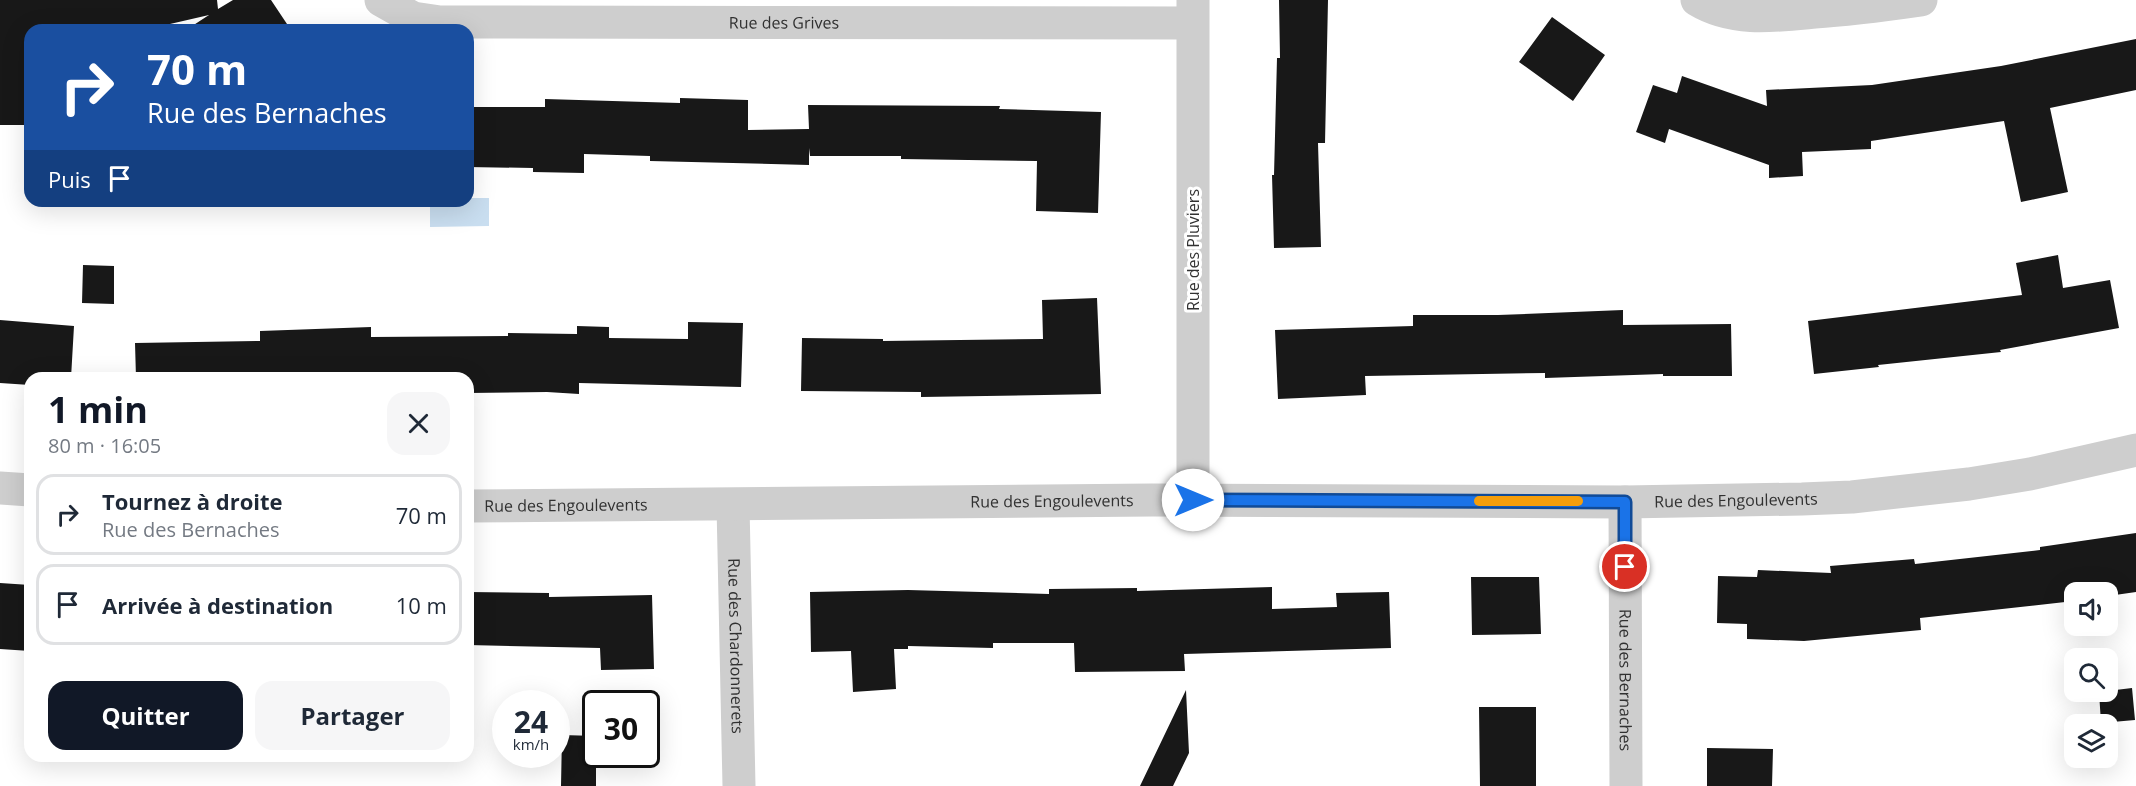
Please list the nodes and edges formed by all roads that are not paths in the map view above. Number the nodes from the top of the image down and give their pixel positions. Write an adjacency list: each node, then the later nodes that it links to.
1 (381, 0): 4 (street, Rue des Grives)
2 (1697, 0): 3 (street)
3 (1921, 0)
4 (769, 11): 5 (street, Rue des Grives)
5 (1193, 11): 9 (street, Rue des Pluviers)
6 (2136, 450): 10 (street, Rue des Engoulevents)
7 (0, 488): 8 (street)
8 (24, 490)
9 (1193, 500): 10 (street, Rue des Engoulevents); 11 (street, Rue des Engoulevents)
10 (1625, 502): 14 (street, Rue des Bernaches)
11 (734, 505): 12 (street, Rue des Engoulevents); 13 (street, Rue des Chardonnerets)
12 (474, 506)
13 (739, 786)
14 (1626, 786)

